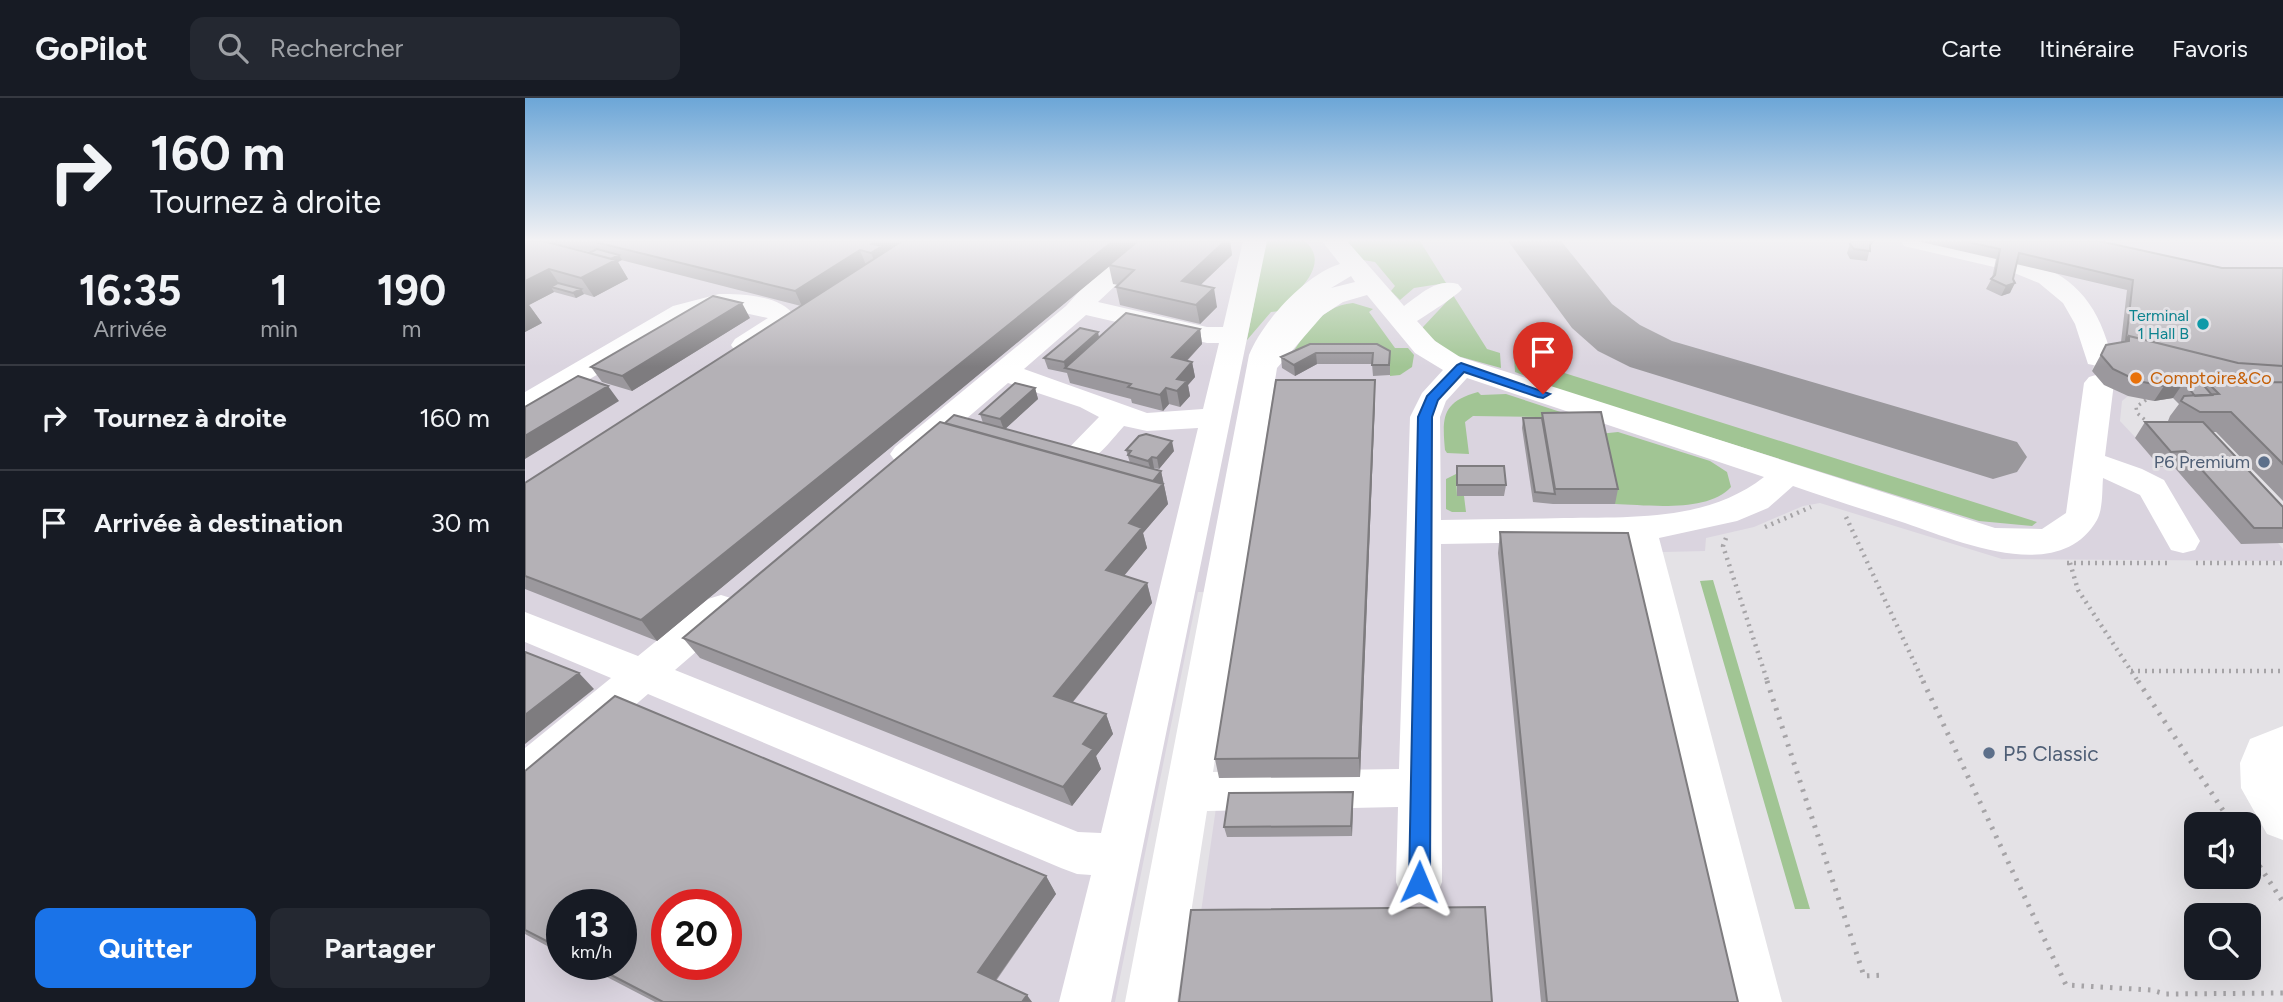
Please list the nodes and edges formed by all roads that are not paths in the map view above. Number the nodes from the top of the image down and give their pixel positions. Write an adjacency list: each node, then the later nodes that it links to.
1 (1102, 283): 7 (street)
2 (1246, 283): 9 (street)
3 (1321, 283): 30 (street)
4 (1370, 283): 8 (street)
5 (2059, 283): 17 (street)
6 (1450, 289): 8 (street)
7 (1085, 314): 9 (street); 12 (street)
8 (1400, 318): 11 (street)
9 (1234, 335): 15 (street)
10 (722, 360): 13 (street)
11 (1461, 367): 20 (street); 22 (street)
12 (1015, 375): 14 (street); 16 (street); 19 (street)
13 (525, 404)
14 (1118, 415): 15 (street); 18 (street)
15 (1216, 418): 32 (street)
16 (977, 429)
17 (2089, 463): 20 (street); 23 (street)
18 (1114, 467)
19 (882, 474)
20 (1788, 474): 21 (street)
21 (1639, 529): 22 (street); 36 (street)
22 (1423, 532): 29 (street)
23 (2183, 556)
24 (741, 593): 26 (street)
25 (525, 626): 26 (street)
26 (643, 675): 28 (street); 32 (street)
27 (2283, 744): 31 (street)
28 (525, 774)
29 (1420, 788): 30 (street); 33 (street)
30 (1188, 792): 35 (street)
31 (2283, 820)
32 (1119, 856): 34 (street)
33 (1419, 882)
34 (1085, 1002)
35 (1151, 1002)
36 (1756, 1002)

